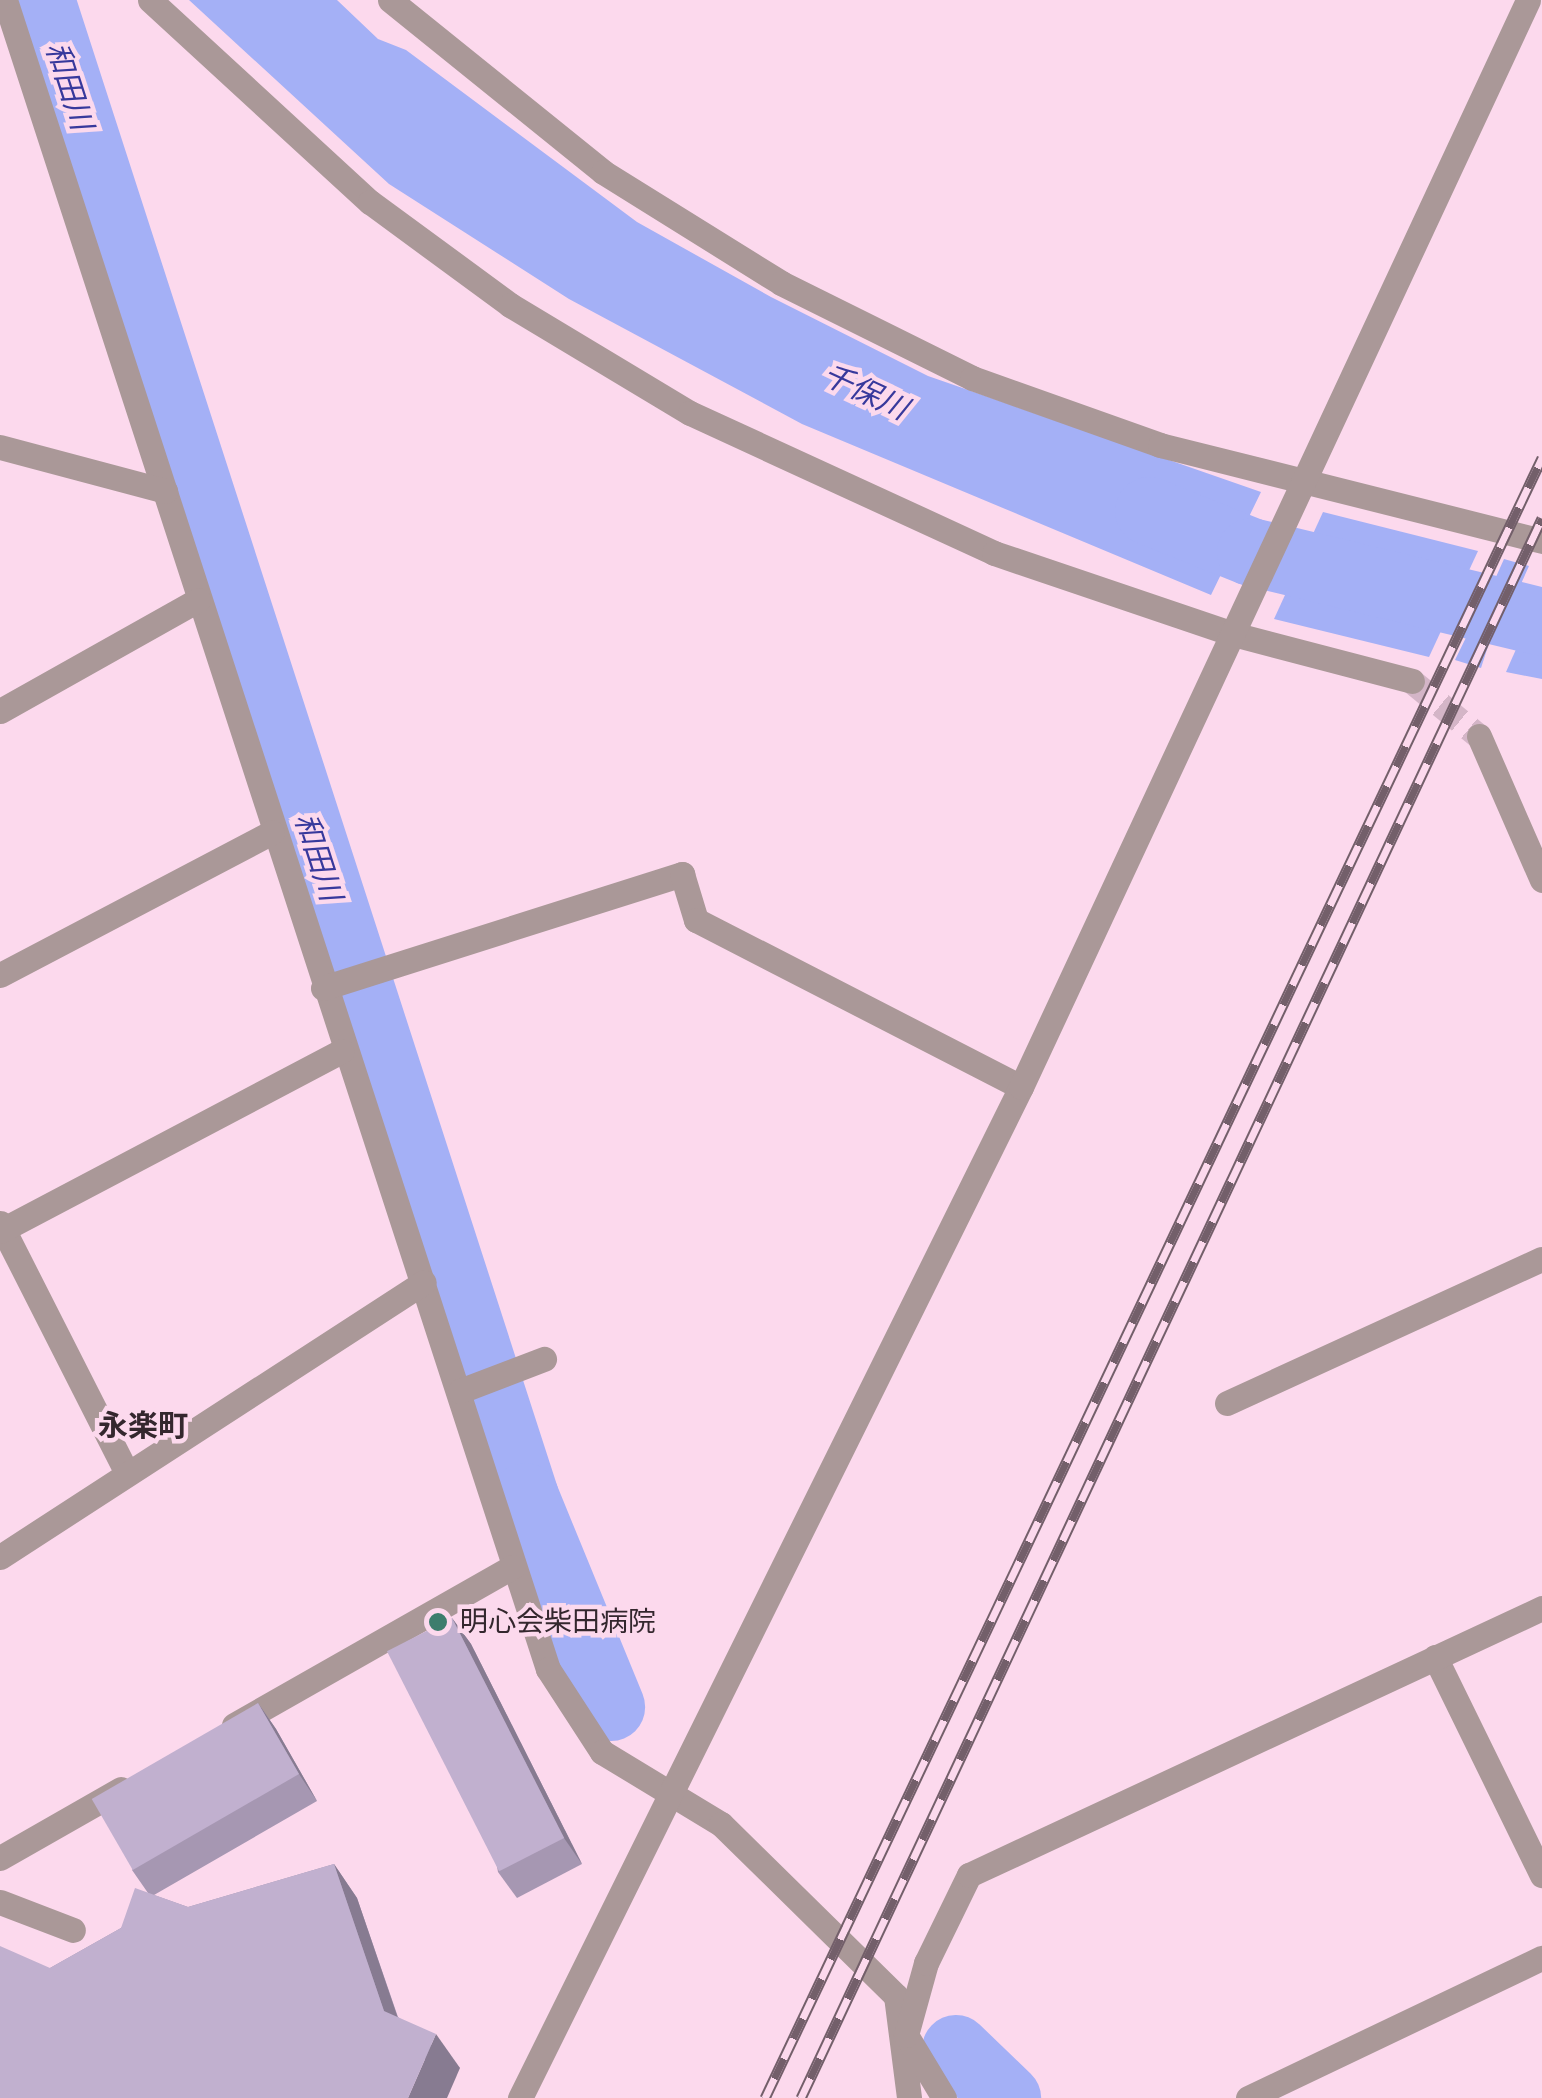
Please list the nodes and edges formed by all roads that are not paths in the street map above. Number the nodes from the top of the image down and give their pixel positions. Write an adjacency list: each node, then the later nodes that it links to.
1 (4, 0): 7 (street)
2 (150, 0): 10 (street)
3 (390, 0): 6 (street)
4 (1528, 0): 6 (street)
5 (0, 448): 7 (street)
6 (1302, 487): 8 (street); 10 (street)
7 (165, 491): 9 (street)
8 (1542, 542)
9 (198, 600): 12 (street); 14 (street)
10 (1237, 625): 11 (street); 19 (street)
11 (1412, 681)
12 (0, 711)
13 (1480, 736): 15 (street)
14 (272, 832): 16 (street); 17 (street)
15 (1542, 880)
16 (0, 974)
17 (330, 985): 18 (street); 19 (street)
18 (342, 1051): 20 (street); 22 (street)
19 (1021, 1086): 33 (street)
20 (1, 1227): 26 (street)
21 (1542, 1259): 25 (street)
22 (424, 1282): 24 (street); 26 (street)
23 (544, 1360): 24 (street)
24 (465, 1390): 28 (street)
25 (1227, 1403)
26 (127, 1473): 27 (street)
27 (0, 1557)
28 (512, 1567): 31 (street); 33 (street)
29 (1542, 1608): 30 (street)
30 (1436, 1657): 35 (street); 39 (street)
31 (205, 1742)
32 (154, 1771): 34 (street)
33 (668, 1787): 39 (street); 40 (street)
34 (0, 1858)
35 (1542, 1875)
36 (0, 1902): 37 (street)
37 (73, 1930)
38 (1542, 1958): 43 (street)
39 (906, 2035): 41 (street); 42 (street)
40 (520, 2098)
41 (909, 2098)
42 (944, 2098)
43 (1248, 2098)

